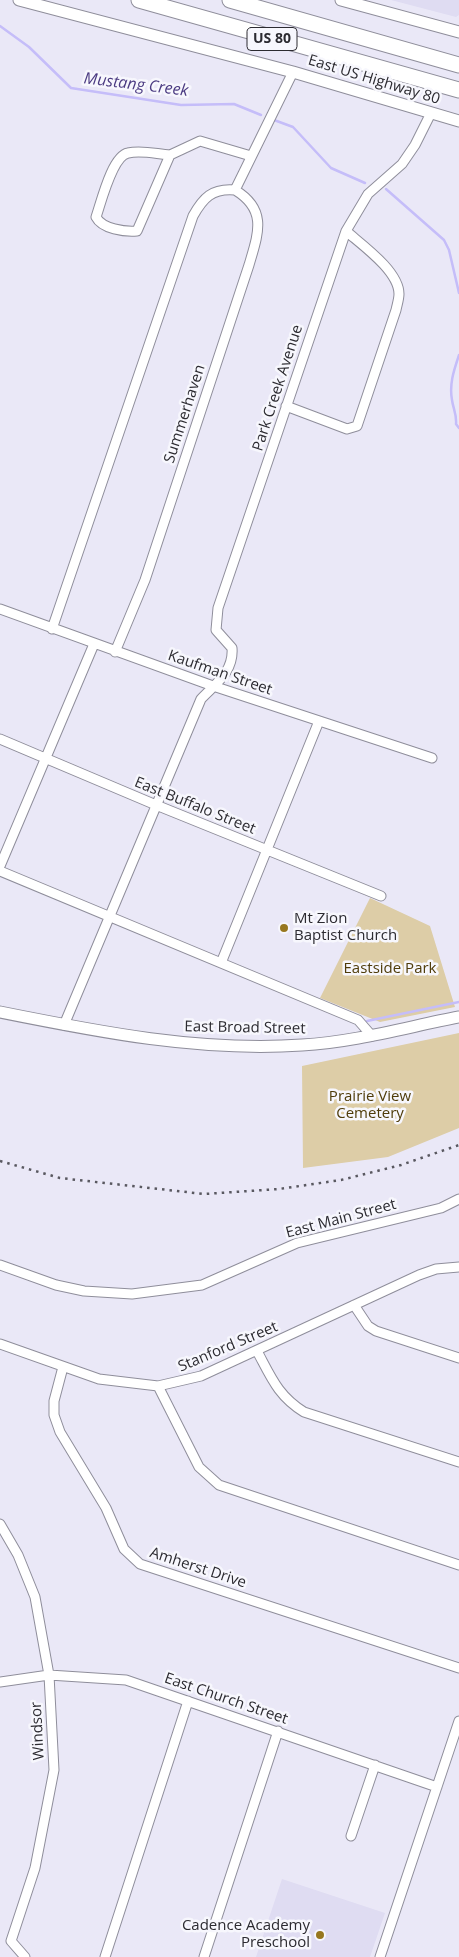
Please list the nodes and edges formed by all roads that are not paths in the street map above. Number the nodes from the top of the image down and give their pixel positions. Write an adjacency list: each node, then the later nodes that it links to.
1 (19, 0): 7 (main road, East US Highway 80)
2 (139, 0): 8 (highway, US 80)
3 (230, 0): 6 (highway, US 80)
4 (341, 0): 5 (main road)
5 (459, 32)
6 (459, 65)
7 (293, 72): 11 (main road, East US Highway 80); 14 (street)
8 (406, 76): 9 (highway, US 80); 10 (highway)
9 (459, 90)
10 (459, 101)
11 (431, 113): 12 (main road, East US Highway 80); 16 (street, Park Creek Avenue)
12 (459, 121)
13 (170, 155): 13 (street); 14 (street)
14 (252, 156): 15 (street)
15 (235, 190): 19 (street); 21 (street, Summerhaven)
16 (346, 231): 17 (street, Park Creek Avenue); 17 (street)
17 (286, 406): 22 (street, Park Creek Avenue)
18 (0, 609): 19 (street, Kaufman Street)
19 (52, 629): 20 (street, Kaufman Street)
20 (94, 644): 21 (street, Kaufman Street); 26 (street)
21 (115, 652): 22 (street, Kaufman Street)
22 (213, 686): 23 (street, Kaufman Street); 27 (street, Park Creek Avenue)
23 (319, 721): 25 (street, Kaufman Street); 28 (street)
24 (0, 739): 26 (street, East Buffalo Street)
25 (432, 758)
26 (46, 759): 27 (street, East Buffalo Street); 29 (street)
27 (156, 805): 28 (street, East Buffalo Street); 32 (street, Park Creek Avenue)
28 (268, 850): 31 (street, East Buffalo Street); 33 (street)
29 (0, 866)
30 (0, 872): 32 (street)
31 (381, 896)
32 (109, 918): 33 (street); 36 (street, Park Creek Avenue)
33 (221, 963): 37 (street)
34 (0, 1012): 36 (main road, East Broad Street)
35 (459, 1017): 37 (main road, East Broad Street)
36 (64, 1025): 37 (main road, East Broad Street)
37 (372, 1036)
38 (459, 1200): 39 (street, East Main Street)
39 (0, 1265)
40 (459, 1267): 41 (street, Stanford Street)
41 (354, 1305): 43 (street, Stanford Street); 44 (street)
42 (0, 1344): 45 (street, Stanford Street)
43 (257, 1351): 46 (street, Stanford Street); 47 (street)
44 (459, 1358)
45 (63, 1367): 46 (street, Stanford Street); 50 (street, Amherst Drive)
46 (158, 1386): 49 (street)
47 (459, 1462)
48 (0, 1524): 51 (street, Windsor)
49 (459, 1565)
50 (459, 1668)
51 (49, 1675): 52 (street, East Church Street); 53 (street, East Church Street); 59 (street, Windsor)
52 (0, 1682)
53 (188, 1701): 55 (street, East Church Street); 60 (street)
54 (459, 1721): 57 (street)
55 (278, 1731): 56 (street, East Church Street); 61 (street)
56 (375, 1765): 57 (street, East Church Street); 58 (street)
57 (437, 1787): 62 (street)
58 (351, 1836)
59 (25, 1957)
60 (105, 1957)
61 (204, 1957)
62 (380, 1957)

